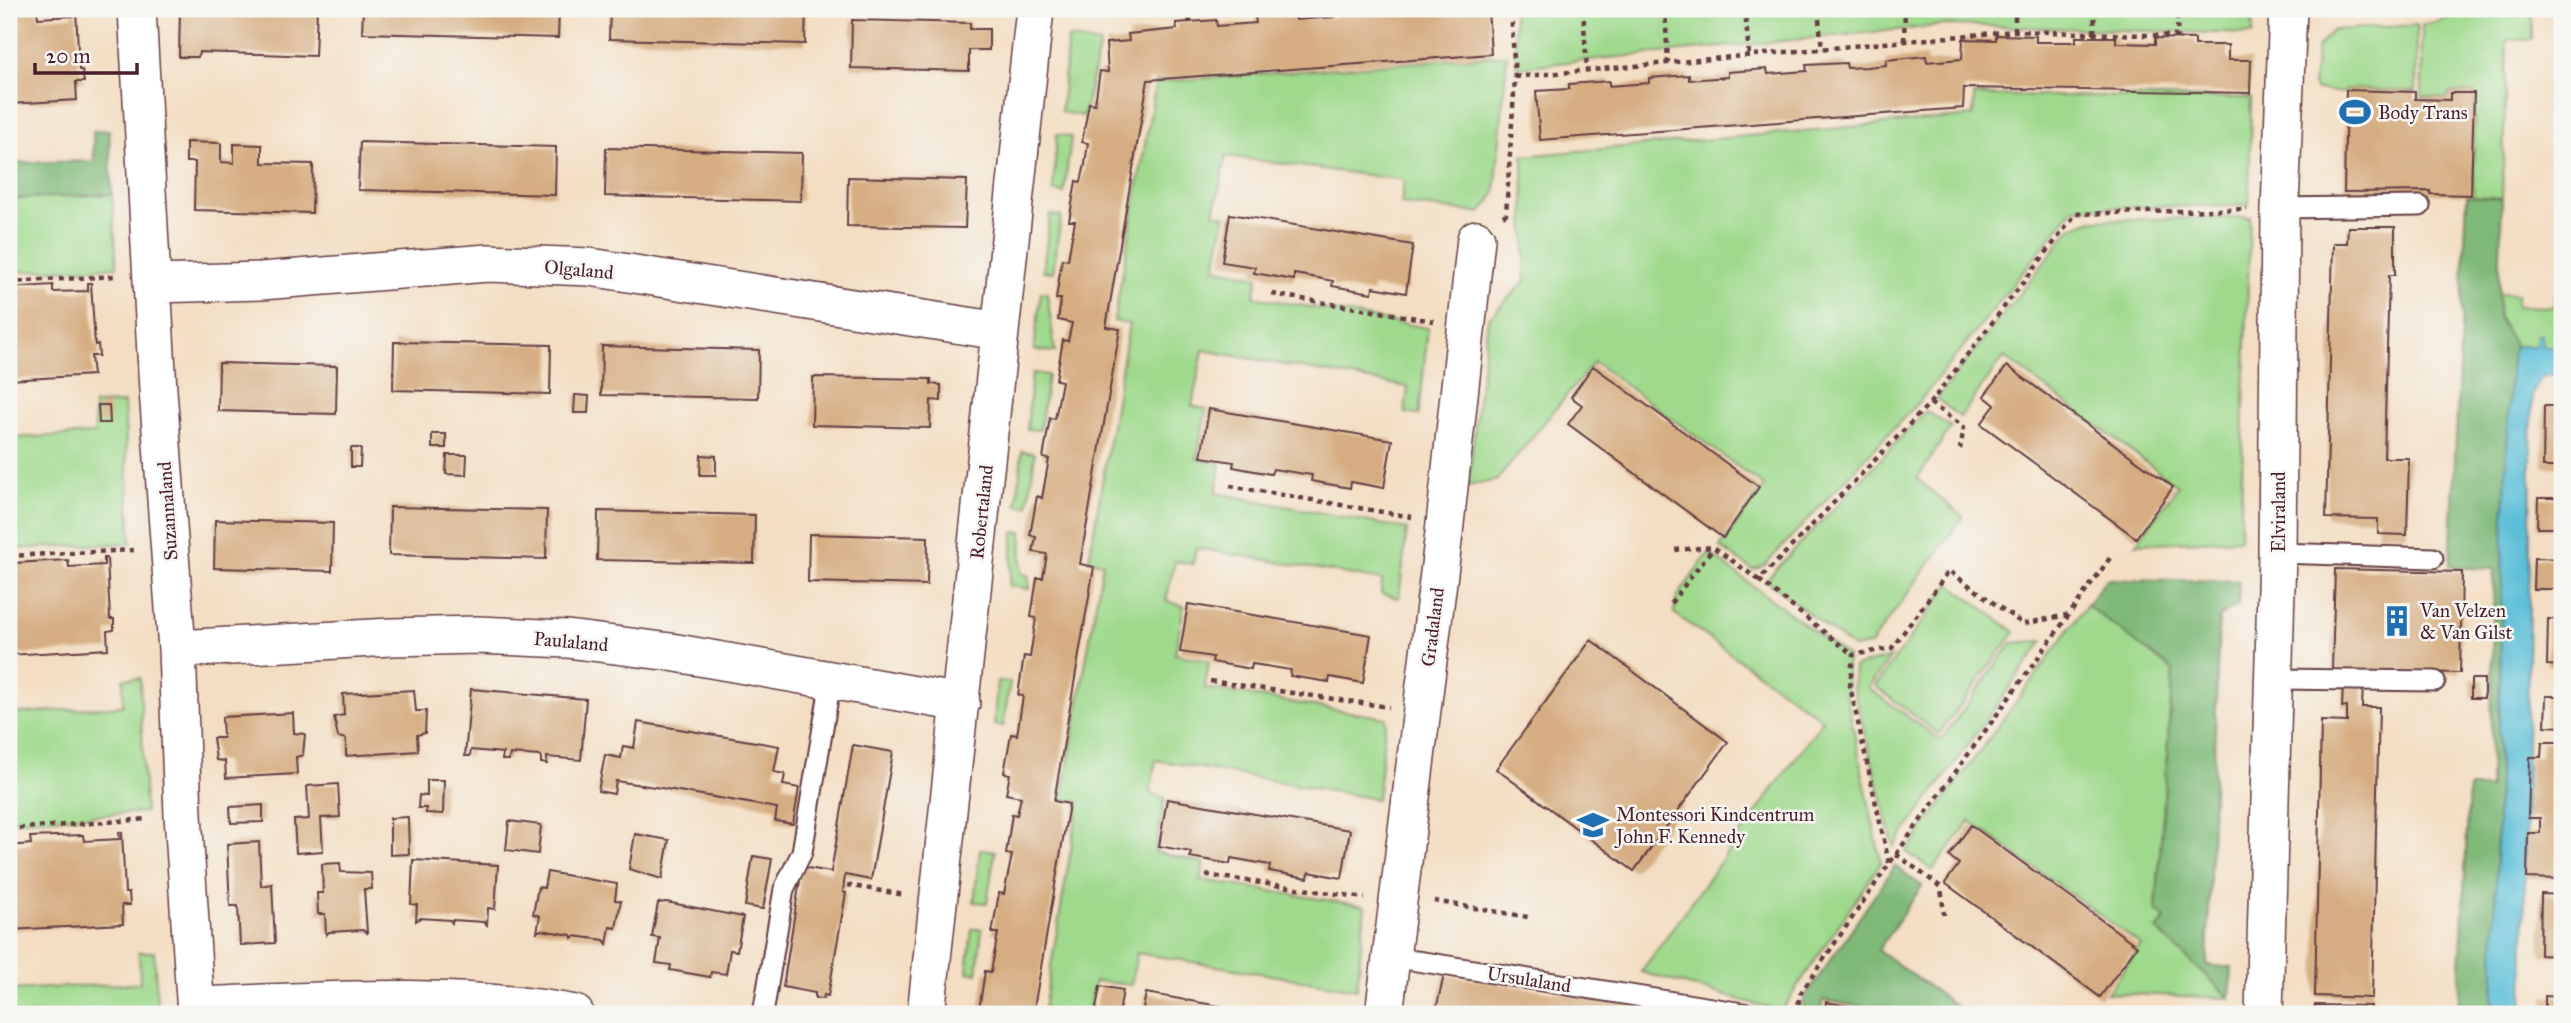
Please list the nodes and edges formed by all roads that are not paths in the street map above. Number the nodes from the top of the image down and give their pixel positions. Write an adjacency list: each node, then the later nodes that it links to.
1 (137, 9): 7 (street, Suzannaland)
2 (1035, 9): 8 (street, Robertaland)
3 (2288, 9): 5 (street, Elviraland)
4 (2420, 206): 5 (lane)
5 (2280, 208): 9 (street, Elviraland)
6 (1476, 239): 16 (street, Gradaland)
7 (153, 279): 8 (street, Olgaland); 11 (street, Suzannaland)
8 (1000, 331): 15 (street, Robertaland)
9 (2277, 553): 10 (lane); 12 (street, Elviraland)
10 (2433, 558)
11 (177, 649): 13 (street, Paulaland); 17 (street, Suzannaland)
12 (2274, 679): 14 (lane); 23 (street, Elviraland)
13 (831, 680): 15 (street, Paulaland); 19 (lane)
14 (2435, 681)
15 (961, 703): 20 (street, Robertaland)
16 (1392, 957): 21 (street, Gradaland); 22 (lane, Ursulaland)
17 (196, 1010): 18 (street)
18 (575, 1014)
19 (763, 1014)
20 (926, 1014)
21 (1384, 1014)
22 (1749, 1014)
23 (2264, 1014)

